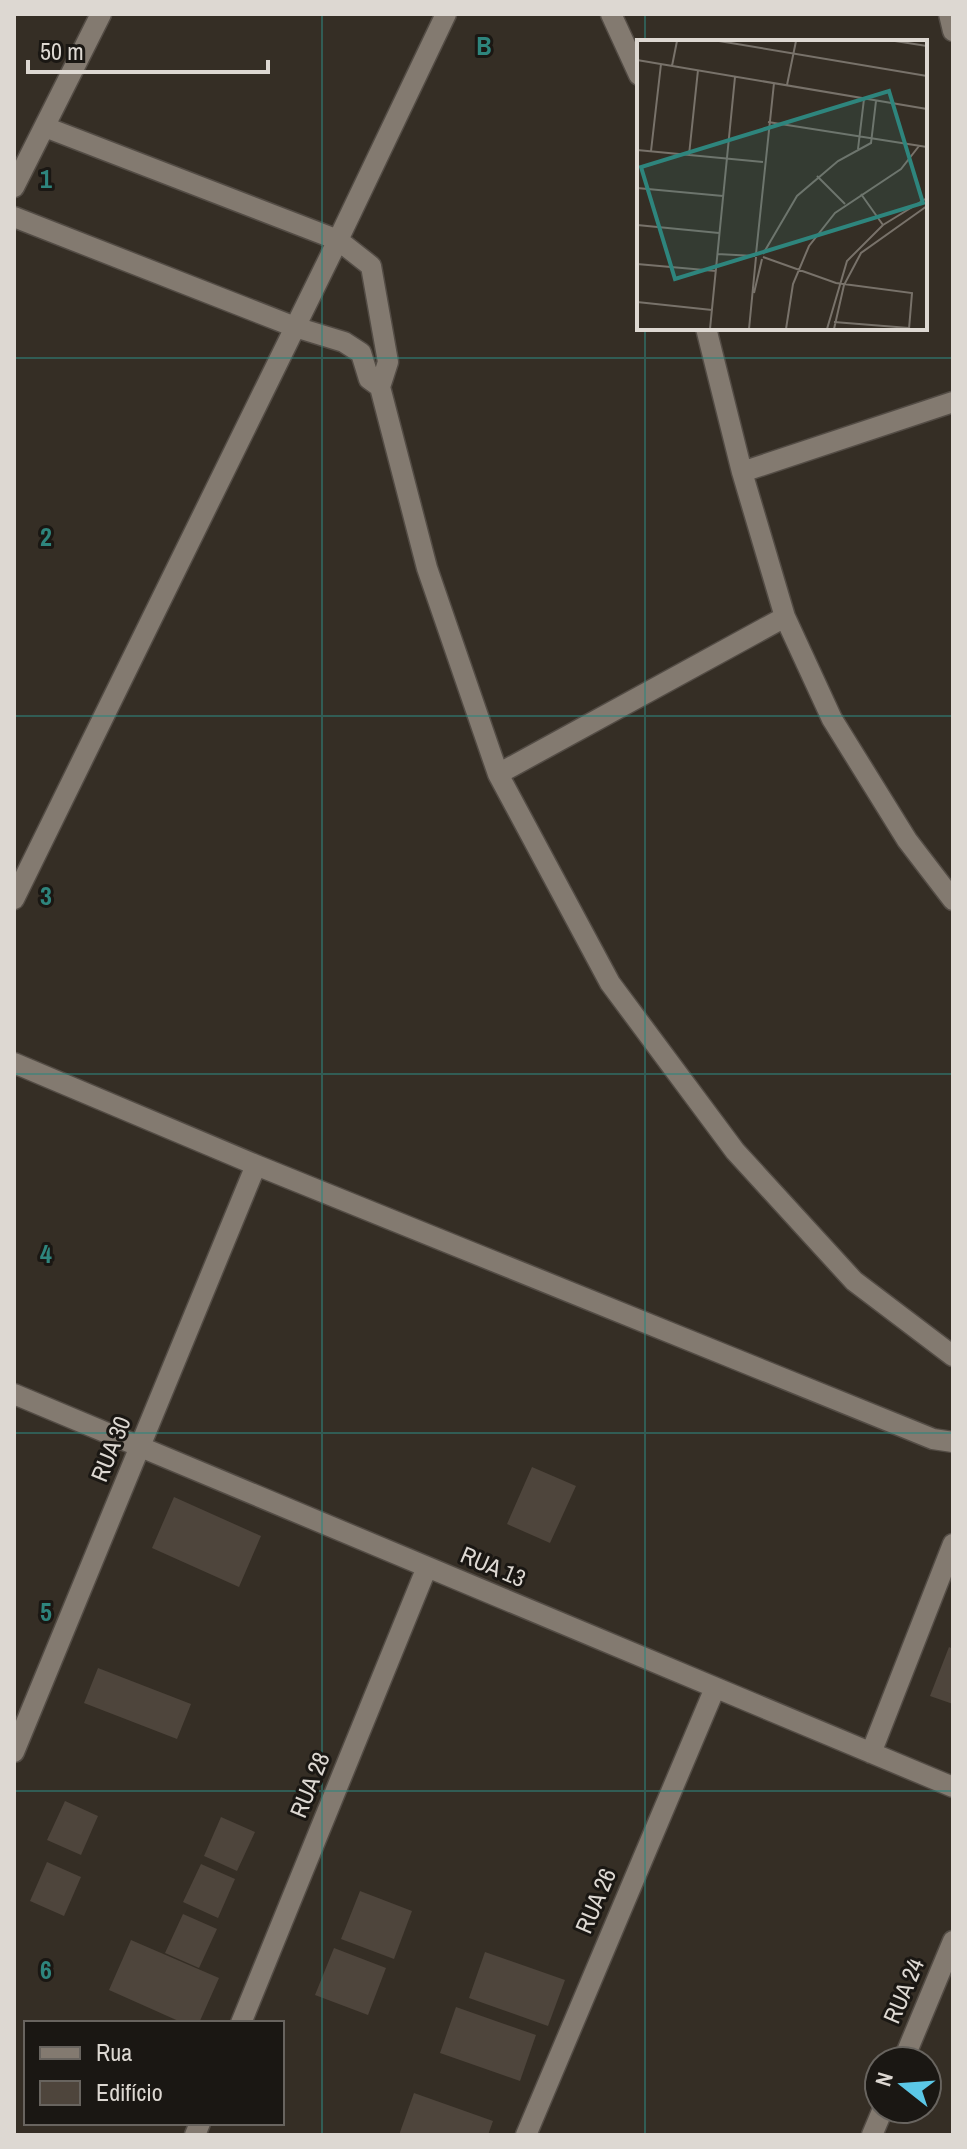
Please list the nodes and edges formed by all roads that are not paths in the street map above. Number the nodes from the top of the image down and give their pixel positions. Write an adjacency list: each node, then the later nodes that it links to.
1 (101, 14): 7 (street)
2 (446, 14): 10 (street)
3 (611, 14): 6 (street)
4 (949, 14): 5 (street)
5 (953, 31)
6 (637, 71)
7 (45, 127): 8 (street); 10 (street)
8 (14, 187)
9 (14, 217): 11 (street)
10 (338, 240): 11 (street); 13 (street)
11 (295, 327): 13 (street); 18 (street)
12 (706, 330): 15 (street)
13 (380, 387): 17 (street)
14 (953, 402): 15 (street)
15 (742, 472): 16 (street)
16 (785, 617): 17 (street); 19 (street)
17 (498, 774): 22 (street)
18 (14, 899)
19 (953, 900)
20 (14, 1063): 21 (street)
21 (256, 1165): 24 (street); 25 (street, RUA 30)
22 (953, 1356)
23 (14, 1394): 25 (street, RUA 13)
24 (953, 1442)
25 (140, 1447): 27 (street, RUA 13); 29 (street, RUA 30)
26 (953, 1544): 30 (street)
27 (427, 1567): 28 (street, RUA 13); 33 (street, RUA 28)
28 (715, 1688): 30 (street, RUA 13); 35 (street, RUA 26)
29 (16, 1741)
30 (871, 1753): 31 (street, RUA 13)
31 (953, 1787)
32 (953, 1941): 34 (street, RUA 24)
33 (242, 2021)
34 (910, 2045)
35 (526, 2135)

